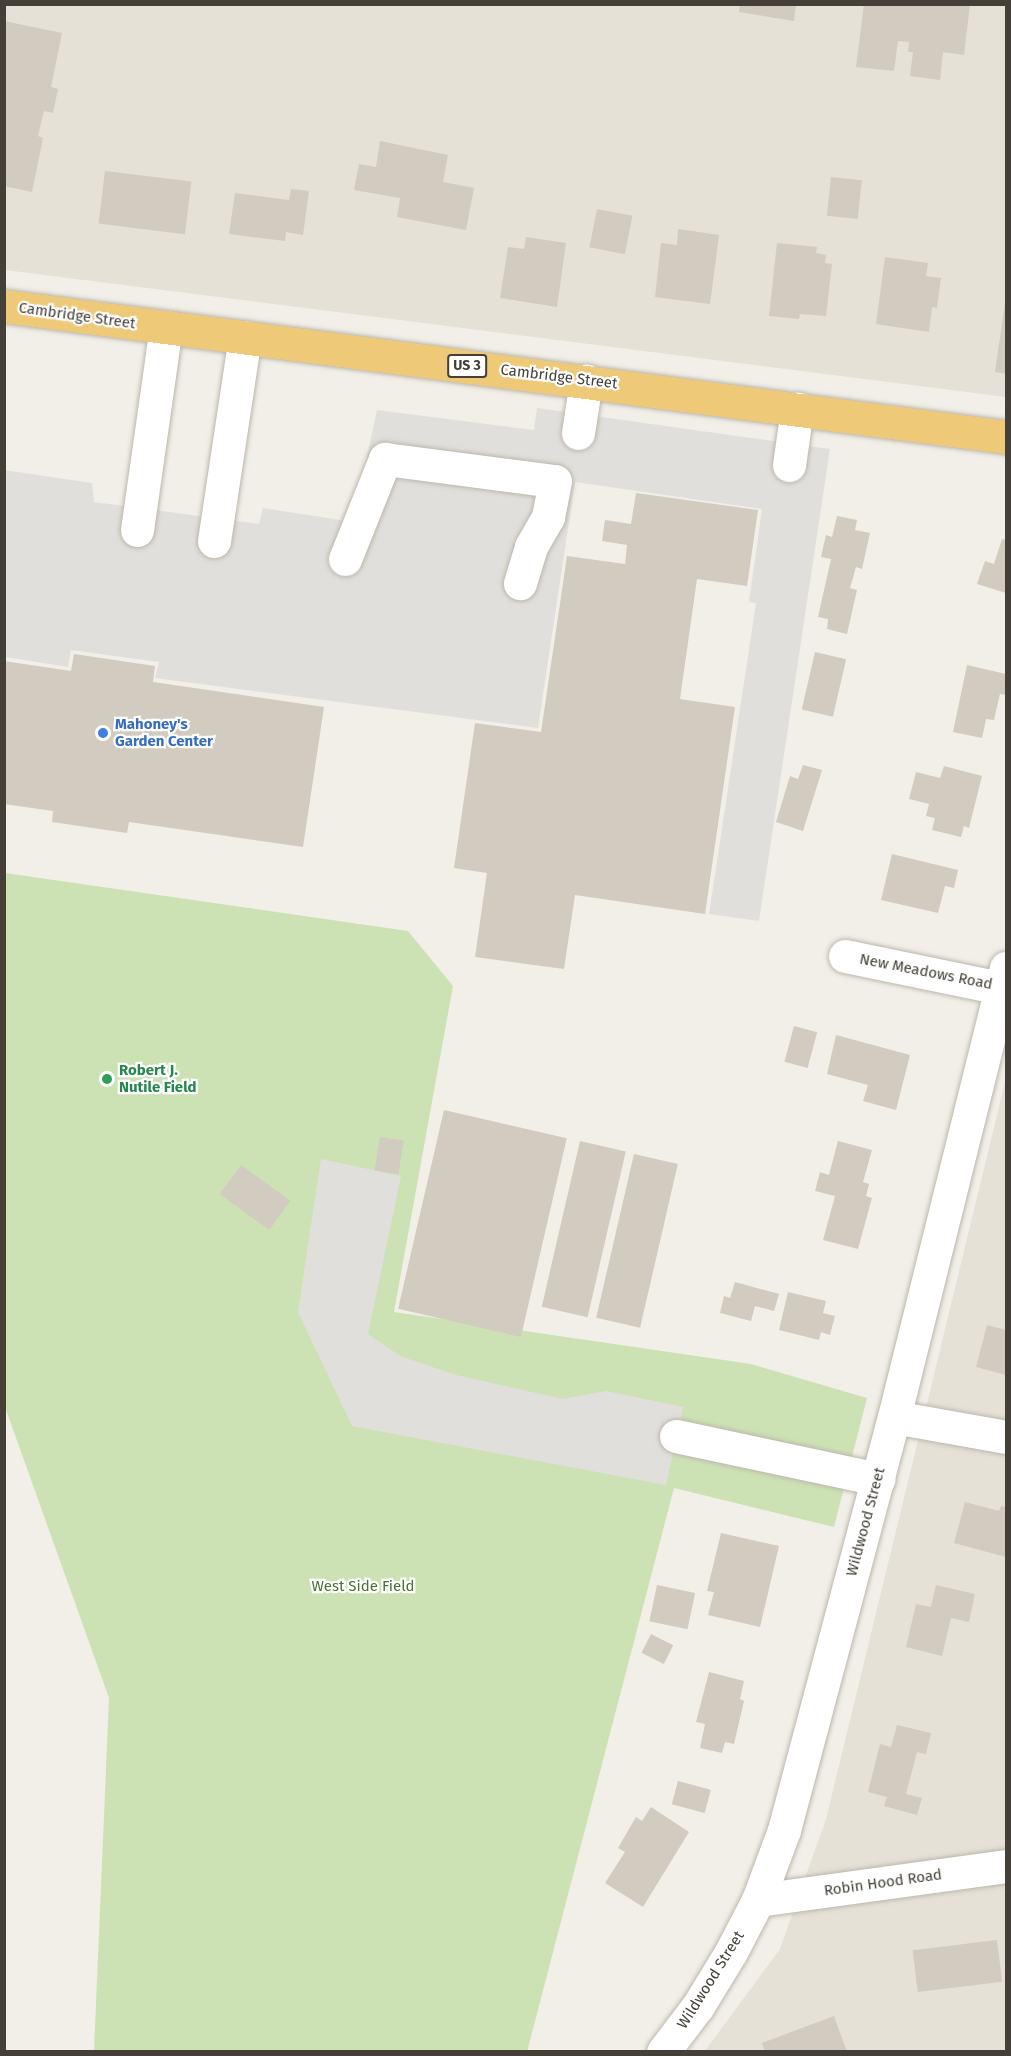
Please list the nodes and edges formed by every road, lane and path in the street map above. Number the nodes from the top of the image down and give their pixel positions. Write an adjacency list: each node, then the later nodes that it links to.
1 (4, 306): 2 (highway, Cambridge Street / US 3)
2 (166, 327): 3 (highway, Cambridge Street / US 3); 9 (street)
3 (245, 337): 4 (highway, Cambridge Street / US 3); 10 (street)
4 (586, 381): 5 (highway, Cambridge Street / US 3); 6 (street)
5 (797, 409): 7 (highway, Cambridge Street / US 3); 8 (street)
6 (578, 433)
7 (1006, 437)
8 (789, 465)
9 (137, 530)
10 (214, 541)
11 (345, 559): 12 (street)
12 (520, 583)
13 (845, 956): 14 (street, New Meadows Road)
14 (1005, 981): 15 (street, Wildwood Street)
15 (894, 1418): 17 (street); 18 (street, Wildwood Street)
16 (676, 1436): 18 (street)
17 (1006, 1437)
18 (878, 1479): 20 (street, Wildwood Street)
19 (1006, 1866): 20 (street, Robin Hood Road)
20 (758, 1900): 21 (street, Wildwood Street)
21 (663, 2052)

